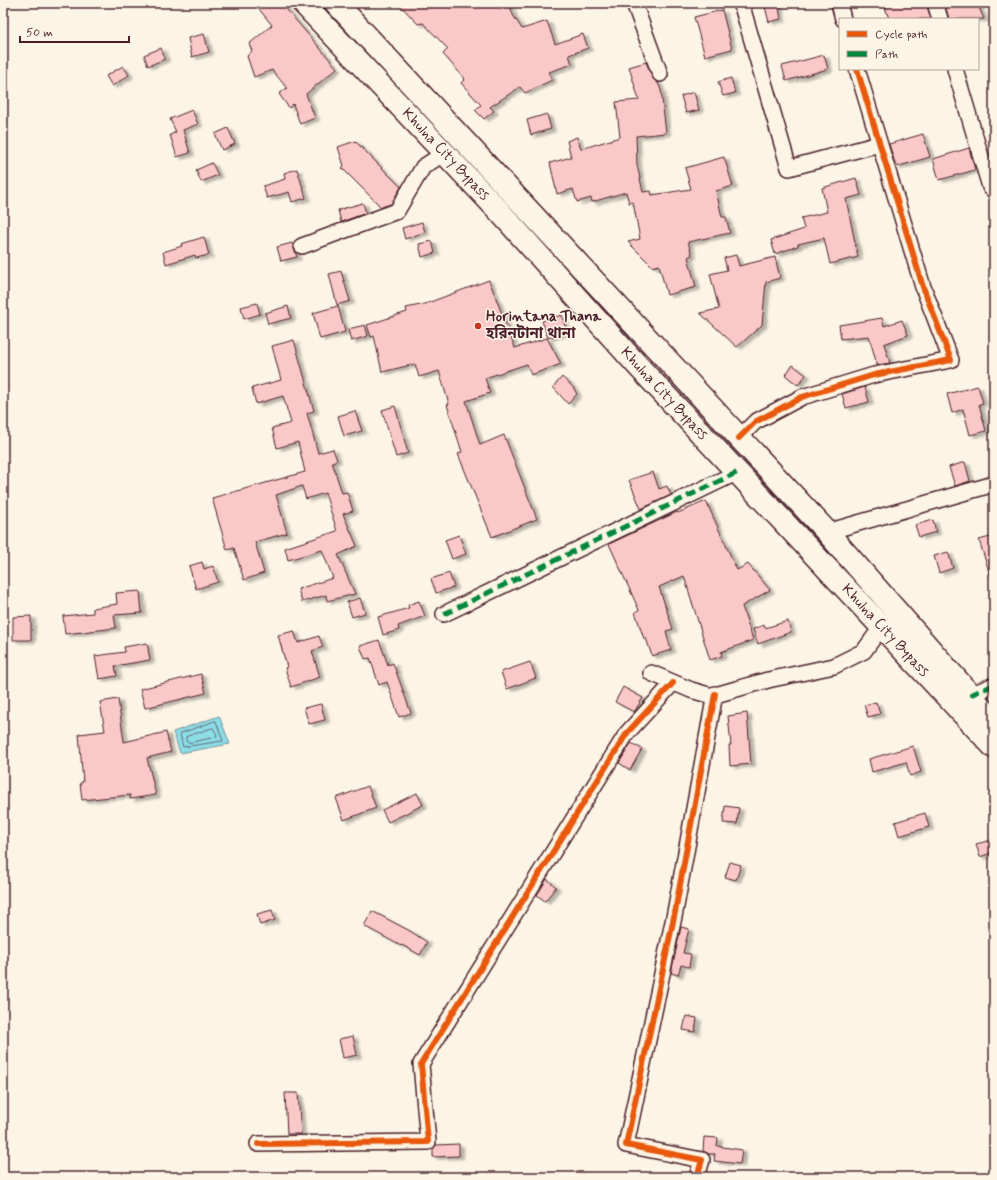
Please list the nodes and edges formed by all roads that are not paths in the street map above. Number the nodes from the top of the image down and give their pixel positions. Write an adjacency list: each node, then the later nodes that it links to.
1 (303, 3): 13 (highway, Khulna City Bypass)
2 (336, 3): 16 (highway, Khulna City Bypass)
3 (634, 3): 11 (street)
4 (741, 3): 12 (street)
5 (839, 3): 7 (street)
6 (935, 3): 8 (street)
7 (843, 18)
8 (940, 18)
9 (858, 70): 12 (street)
10 (955, 70): 14 (street)
11 (660, 74)
12 (879, 144): 16 (street)
13 (443, 154): 15 (street); 17 (highway, Khulna City Bypass)
14 (994, 191)
15 (302, 246)
16 (739, 438): 19 (highway, Khulna City Bypass)
17 (738, 472): 20 (street); 21 (highway, Khulna City Bypass)
18 (994, 484): 19 (street)
19 (827, 532): 26 (highway, Khulna City Bypass)
20 (444, 614)
21 (882, 626): 25 (street); 28 (highway, Khulna City Bypass)
22 (651, 673): 23 (street)
23 (673, 683): 25 (street); 29 (street)
24 (994, 685): 26 (street)
25 (716, 694): 30 (street)
26 (970, 695): 27 (highway, Khulna City Bypass)
27 (994, 722)
28 (994, 747)
29 (258, 1144)
30 (697, 1177)

